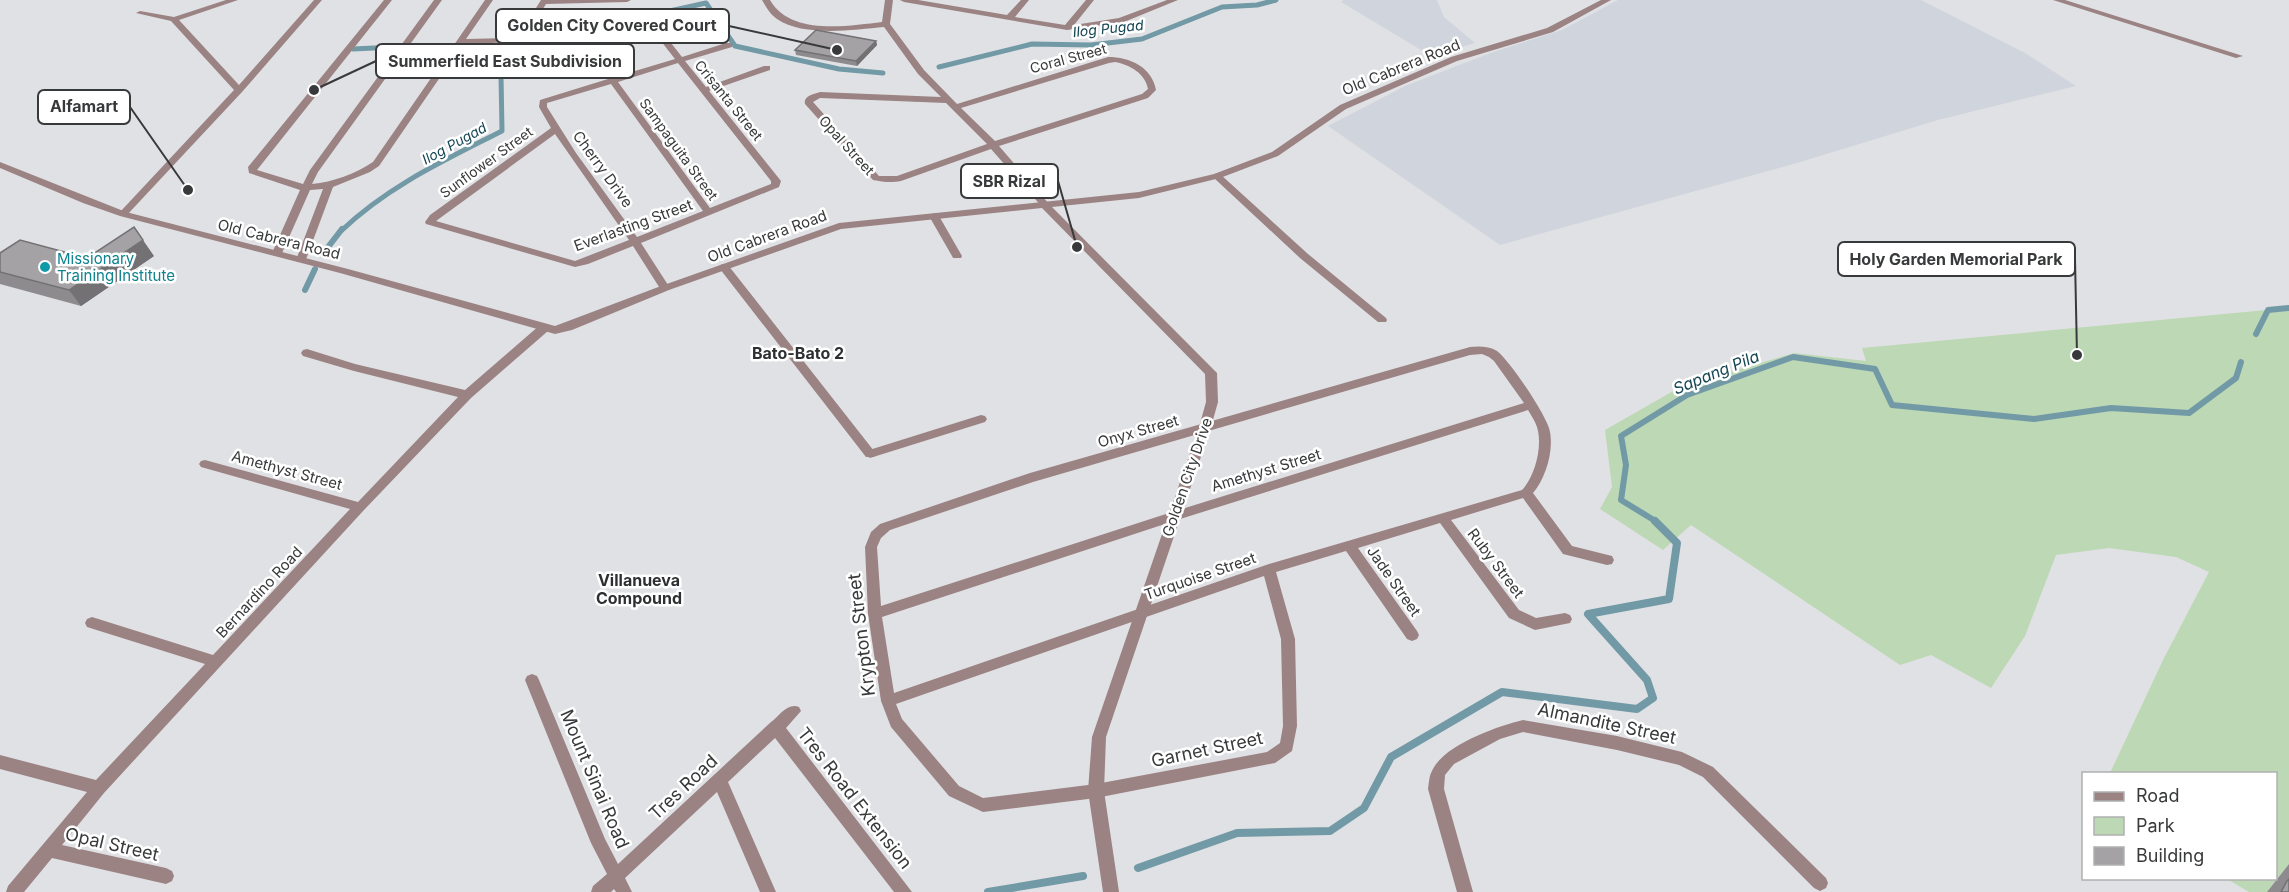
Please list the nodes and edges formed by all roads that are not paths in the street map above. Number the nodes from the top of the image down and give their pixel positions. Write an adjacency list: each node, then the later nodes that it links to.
1 (234, 0): 22 (street)
2 (318, 0): 37 (street)
3 (388, 0): 46 (street)
4 (438, 0): 46 (street)
5 (489, 0): 28 (street)
6 (627, 0): 17 (street)
7 (766, 0): 25 (street)
8 (889, 0): 25 (street)
9 (904, 0): 18 (street)
10 (957, 0): 18 (street)
11 (1025, 0): 21 (street)
12 (1090, 0): 26 (street)
13 (1174, 0): 26 (street)
14 (1607, 0): 43 (street, Old Cabrera Road)
15 (2056, 0): 19 (street)
16 (2088, 0): 19 (street)
17 (544, 1): 24 (street)
18 (950, 8): 21 (street)
19 (2093, 12): 31 (street)
20 (140, 14): 22 (street)
21 (1009, 18): 26 (street)
22 (174, 19): 37 (street)
23 (594, 21): 24 (street)
24 (531, 23): 28 (street)
25 (886, 24): 39 (street, Golden City Drive)
26 (1067, 28)
27 (661, 36): 33 (street, Crisanta Street)
28 (460, 42): 45 (street)
29 (586, 43): 32 (street, Sampaguita Street)
30 (729, 45): 33 (street)
31 (2239, 56)
32 (598, 60): 35 (street); 36 (street, Sampaguita Street)
33 (680, 60): 36 (street); 38 (street, Crisanta Street)
34 (767, 68): 38 (street)
35 (562, 70)
36 (614, 81): 40 (street, Cherry Drive); 48 (street, Sampaguita Street)
37 (238, 90): 49 (street)
38 (704, 90): 44 (street, Crisanta Street)
39 (952, 104): 41 (street, Golden City Drive); 41 (street, Opal Street); 41 (street, Coral Street)
40 (555, 129): 51 (street, Sunflower Street); 52 (street, Cherry Drive)
41 (993, 145): 47 (street, Golden City Drive)
42 (0, 165): 49 (street, Old Cabrera Road)
43 (1217, 176): 47 (street, Old Cabrera Road); 58 (street)
44 (776, 181): 48 (street, Everlasting Street)
45 (329, 185): 46 (street); 55 (street)
46 (304, 188): 53 (street)
47 (1046, 206): 50 (street, Old Cabrera Road); 64 (street, Golden City Drive)
48 (709, 213): 52 (street, Everlasting Street)
49 (123, 214): 53 (street, Old Cabrera Road)
50 (934, 216): 54 (street); 56 (street, Old Cabrera Road)
51 (433, 217): 52 (street, Everlasting Street)
52 (637, 242): 57 (street, Cherry Drive)
53 (277, 254): 55 (street, Old Cabrera Road)
54 (957, 256)
55 (301, 260): 59 (street, Old Cabrera Road)
56 (724, 267): 57 (street, Old Cabrera Road); 63 (street)
57 (665, 288): 59 (street, Old Cabrera Road)
58 (1382, 320)
59 (544, 328): 61 (street, Bernardino Road)
60 (307, 352): 61 (street)
61 (467, 395): 67 (street, Bernardino Road)
62 (1532, 405): 64 (street, Onyx Street); 66 (street); 68 (street, Amethyst Street)
63 (981, 419)
64 (1205, 427): 68 (street, Golden City Drive); 70 (street, Onyx Street)
65 (205, 464): 67 (street, Amethyst Street)
66 (1526, 493): 69 (street, Turquoise Street); 72 (street)
67 (360, 507): 79 (street, Bernardino Road)
68 (1173, 516): 74 (street, Amethyst Street); 75 (street, Golden City Drive)
69 (1442, 517): 71 (street, Turquoise Street); 76 (street, Ruby Street)
70 (885, 527): 74 (street, Krypton Street)
71 (1349, 545): 73 (street, Turquoise Street); 78 (street, Jade Street)
72 (1607, 560)
73 (1269, 569): 75 (street, Turquoise Street); 87 (street, Garnet Street)
74 (875, 614): 81 (street, Krypton Street)
75 (1140, 614): 81 (street, Turquoise Street); 87 (street, Golden City Drive)
76 (1565, 619)
77 (92, 623): 79 (street)
78 (1412, 635)
79 (216, 662): 86 (street, Bernardino Road)
80 (532, 680): 90 (street, Mount Sinai Road)
81 (888, 701): 87 (street, Krypton Street)
82 (794, 711): 83 (street, Tres Road)
83 (776, 727): 85 (street, Tres Road); 96 (street, Tres Road Extension)
84 (0, 762): 86 (street)
85 (719, 780): 90 (street, Tres Road); 95 (street)
86 (99, 788): 88 (street, Bernardino Road)
87 (1096, 791): 97 (street, Golden City Drive)
88 (49, 850): 89 (street, Opal Street); 92 (street, Bernardino Road)
89 (166, 876)
90 (615, 877): 93 (street, Tres Road); 94 (street, Mount Sinai Road)
91 (1820, 883): 98 (street, Almandite Street)
92 (14, 892)
93 (599, 892)
94 (624, 892)
95 (768, 892)
96 (904, 892)
97 (1111, 892)
98 (1465, 892)

